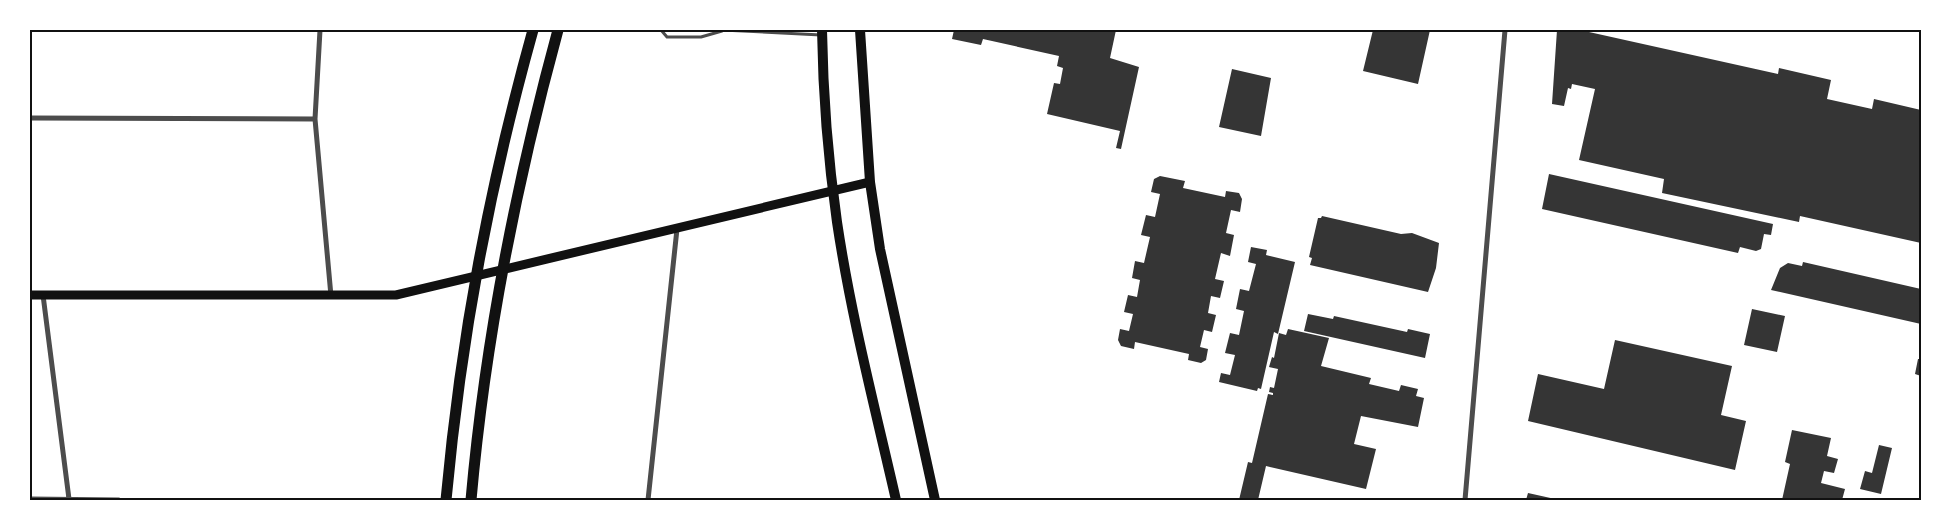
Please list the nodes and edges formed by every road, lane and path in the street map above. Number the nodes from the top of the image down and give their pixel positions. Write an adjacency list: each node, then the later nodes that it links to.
1 (320, 30): 12 (street)
2 (533, 30): 22 (highway)
3 (558, 30): 23 (highway)
4 (661, 30): 6 (lane)
5 (714, 30): 6 (lane)
6 (722, 30): 7 (lane)
7 (759, 30): 10 (lane)
8 (860, 30): 13 (highway)
9 (1505, 30): 27 (street)
10 (822, 32): 14 (highway)
11 (30, 118): 12 (street)
12 (315, 119): 18 (street)
13 (870, 182): 14 (main road); 26 (highway)
14 (833, 191): 15 (main road); 25 (highway)
15 (677, 228): 18 (main road); 24 (street)
16 (30, 295): 17 (main road)
17 (43, 295): 18 (main road); 20 (street)
18 (330, 296)
19 (30, 499): 20 (street)
20 (69, 499): 21 (street)
21 (119, 500)
22 (446, 500)
23 (471, 500)
24 (648, 500)
25 (896, 500)
26 (935, 500)
27 (1465, 500)

